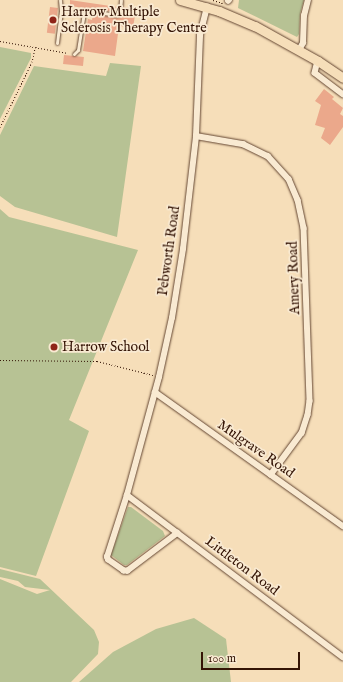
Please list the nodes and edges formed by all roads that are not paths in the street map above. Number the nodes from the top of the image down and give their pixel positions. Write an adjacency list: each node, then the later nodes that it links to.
1 (60, 0): 6 (lane)
2 (121, 0): 8 (lane)
3 (180, 0): 5 (main road)
4 (308, 0): 7 (street)
5 (207, 7): 7 (main road); 12 (street, Pebworth Road)
6 (57, 43)
7 (299, 50): 9 (main road)
8 (74, 54)
9 (318, 61): 10 (main road); 11 (street)
10 (343, 78)
11 (343, 94)
12 (196, 136): 13 (street, Pebworth Road); 14 (street, Amery Road)
13 (154, 392): 14 (street, Mulgrave Road); 15 (street, Pebworth Road)
14 (272, 475): 16 (street, Mulgrave Road)
15 (127, 495): 17 (street, Littleton Road); 17 (street, Pebworth Road)
16 (343, 526)
17 (178, 533): 18 (street, Littleton Road)
18 (343, 657)

